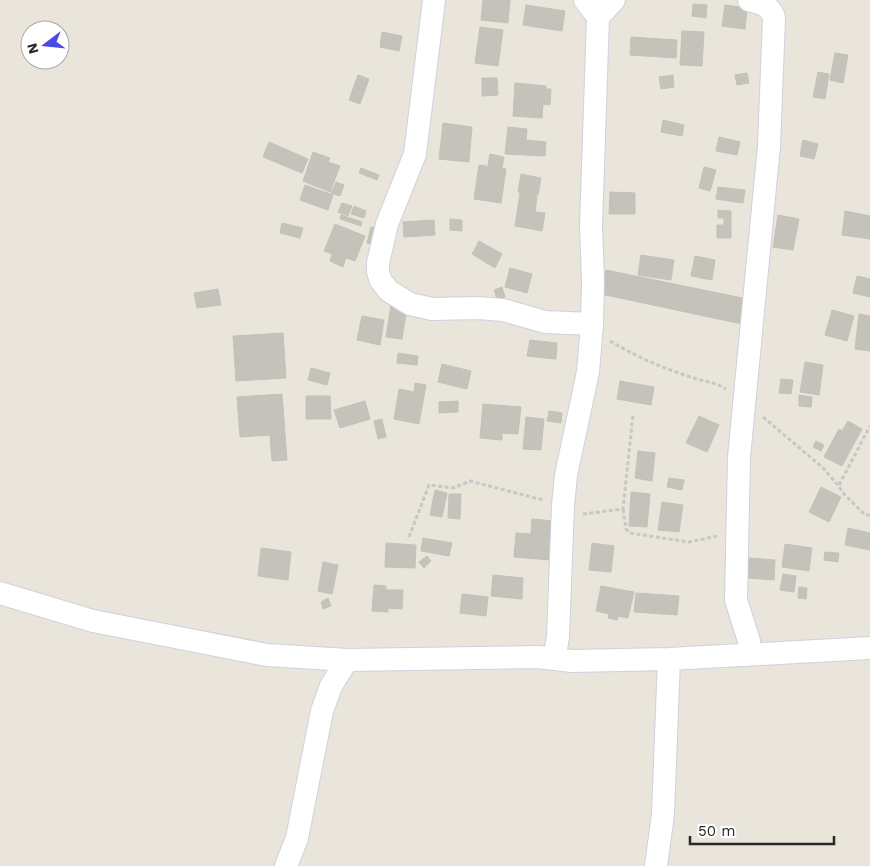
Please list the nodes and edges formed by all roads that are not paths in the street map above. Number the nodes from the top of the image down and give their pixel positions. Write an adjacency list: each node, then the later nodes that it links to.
1 (434, 0): 5 (street)
2 (614, 0): 4 (street)
3 (749, 0): 8 (street)
4 (591, 8): 5 (street)
5 (592, 327): 9 (street)
6 (0, 593): 11 (street)
7 (870, 648): 8 (street)
8 (748, 655): 10 (street)
9 (554, 659): 10 (street); 11 (street)
10 (669, 659): 13 (street)
11 (347, 660): 12 (street)
12 (286, 866)
13 (656, 866)

